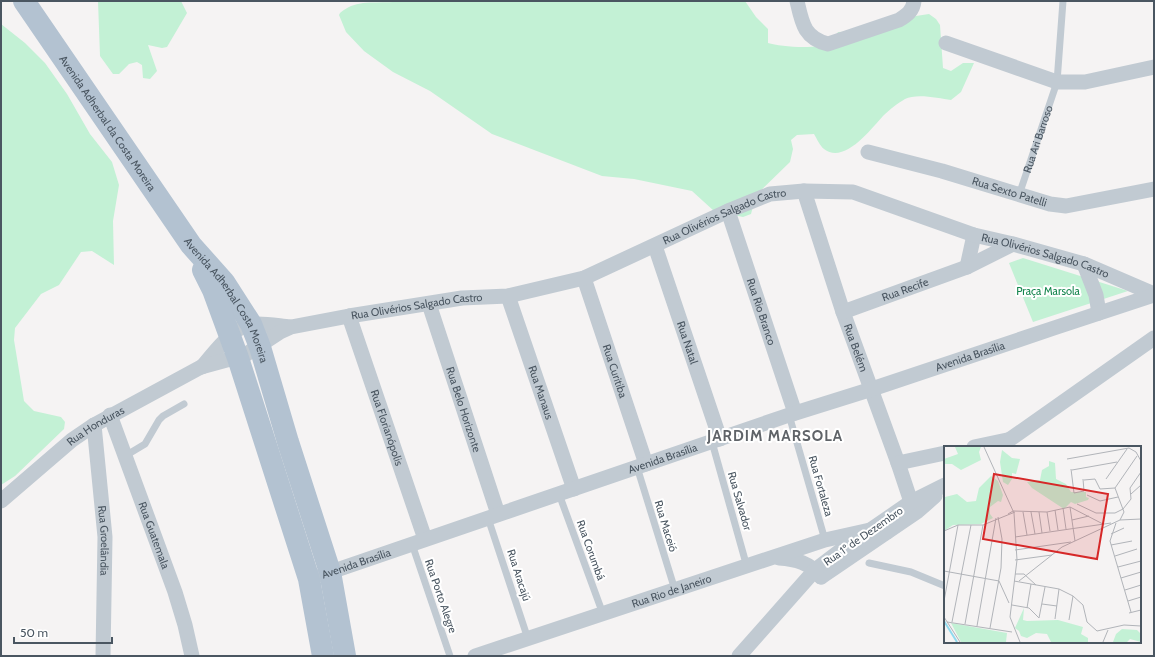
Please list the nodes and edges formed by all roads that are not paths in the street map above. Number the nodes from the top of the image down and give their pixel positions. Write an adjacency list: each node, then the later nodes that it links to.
1 (24, 1): 15 (main road, Avenida Adherbal da Costa Moreira)
2 (797, 1): 3 (street)
3 (914, 1)
4 (1063, 1): 7 (lane, Rua Ari Barroso)
5 (946, 43): 7 (street)
6 (1154, 67): 7 (street)
7 (1057, 82): 11 (lane, Rua Ari Barroso)
8 (868, 152): 11 (street, Rua Sexto Patelli)
9 (1154, 189): 11 (street, Rua Sexto Patelli)
10 (804, 191): 12 (street, Rua Olivérios Salgado Castro); 13 (street, Rua Olivérios Salgado Castro); 23 (street, Rua Belém)
11 (1019, 196)
12 (728, 211): 16 (street, Rua Olivérios Salgado Castro); 35 (street, Rua Rio Branco)
13 (974, 234): 14 (street, Rua Olivérios Salgado Castro); 18 (street)
14 (1013, 244): 17 (street, Rua Olivérios Salgado Castro); 18 (street, Rua Recife)
15 (191, 245): 26 (main road, Avenida Adherbal Costa Moreira); 28 (main road, Avenida Adherbal Costa Moreira)
16 (656, 246): 19 (street, Rua Olivérios Salgado Castro); 38 (street, Rua Natal)
17 (1084, 264): 20 (street, Rua Olivérios Salgado Castro); 24 (street)
18 (967, 267): 23 (street, Rua Recife)
19 (584, 278): 21 (street, Rua Olivérios Salgado Castro); 44 (street, Rua Curitiba)
20 (1154, 295): 24 (street, Avenida Brasília)
21 (508, 296): 22 (street, Rua Olivérios Salgado Castro); 46 (street, Rua Manaus)
22 (429, 304): 25 (street, Rua Olivérios Salgado Castro); 51 (street, Rua Belo Horizonte)
23 (843, 312): 33 (street, Rua Belém)
24 (1099, 314): 33 (street, Avenida Brasília)
25 (349, 316): 27 (street, Rua Olivérios Salgado Castro); 54 (street, Rua Florianópolis)
26 (251, 324): 27 (street); 28 (street); 30 (main road, Avenida Adherbal Costa Moreira)
27 (291, 327): 30 (street)
28 (230, 336): 31 (main road, Avenida Adherbal Costa Moreira); 32 (street)
29 (1154, 338): 39 (street)
30 (260, 346): 31 (street); 60 (main road, Avenida Adherbal Costa Moreira)
31 (238, 358): 32 (street); 61 (main road, Avenida Adherbal Costa Moreira)
32 (201, 367): 36 (street, Rua Honduras)
33 (872, 389): 35 (street, Avenida Brasília); 43 (street, Rua Belém)
34 (184, 404): 42 (lane)
35 (792, 414): 38 (street, Avenida Brasília); 55 (lane, Rua Fortaleza)
36 (110, 415): 37 (street, Rua Honduras); 42 (street, Rua Guatemala)
37 (94, 425): 49 (street, Rua Honduras); 66 (street, Rua Groelândia)
38 (716, 440): 44 (street, Avenida Brasília); 58 (lane, Rua Salvador)
39 (1004, 443): 40 (street)
40 (982, 446)
41 (944, 453): 43 (street)
42 (125, 456): 67 (street, Rua Guatemala)
43 (898, 463): 50 (street, Rua Belém)
44 (641, 466): 46 (street, Avenida Brasília); 63 (lane, Rua Maceió)
45 (944, 486): 50 (street, Rua 1º de Dezembro)
46 (574, 489): 48 (street, Avenida Brasília)
47 (944, 489): 53 (street, Rua 1º de Dezembro)
48 (559, 494): 51 (street, Avenida Brasília); 64 (lane, Rua Corumbá)
49 (1, 501)
50 (911, 502): 52 (street, Rua 1º de Dezembro); 53 (street)
51 (493, 516): 54 (street, Avenida Brasília); 65 (lane, Rua Aracajú)
52 (870, 530): 55 (street, Rua Rio de Janeiro); 59 (street, Rua 1º de Dezembro)
53 (887, 532): 59 (street, Rua 1º de Dezembro)
54 (418, 542): 60 (street, Avenida Brasília); 70 (lane, Rua Porto Alegre)
55 (819, 542): 56 (street, Rua Rio de Janeiro); 59 (street)
56 (774, 558): 58 (street, Rua Rio de Janeiro); 59 (street)
57 (869, 563): 62 (lane)
58 (747, 567): 63 (street, Rua Rio de Janeiro)
59 (814, 570): 72 (street, Rua 1º de Dezembro)
60 (330, 572): 61 (street, Avenida Brasília); 69 (main road, Avenida Adherbal Costa Moreira)
61 (309, 579): 68 (main road, Avenida Adherbal Costa Moreira)
62 (944, 586)
63 (675, 590): 64 (street, Rua Rio de Janeiro)
64 (603, 614): 65 (street, Rua Rio de Janeiro)
65 (528, 639): 71 (street, Rua Rio de Janeiro)
66 (104, 656)
67 (192, 656)
68 (323, 656)
69 (345, 656)
70 (450, 656)
71 (475, 656)
72 (739, 656)

